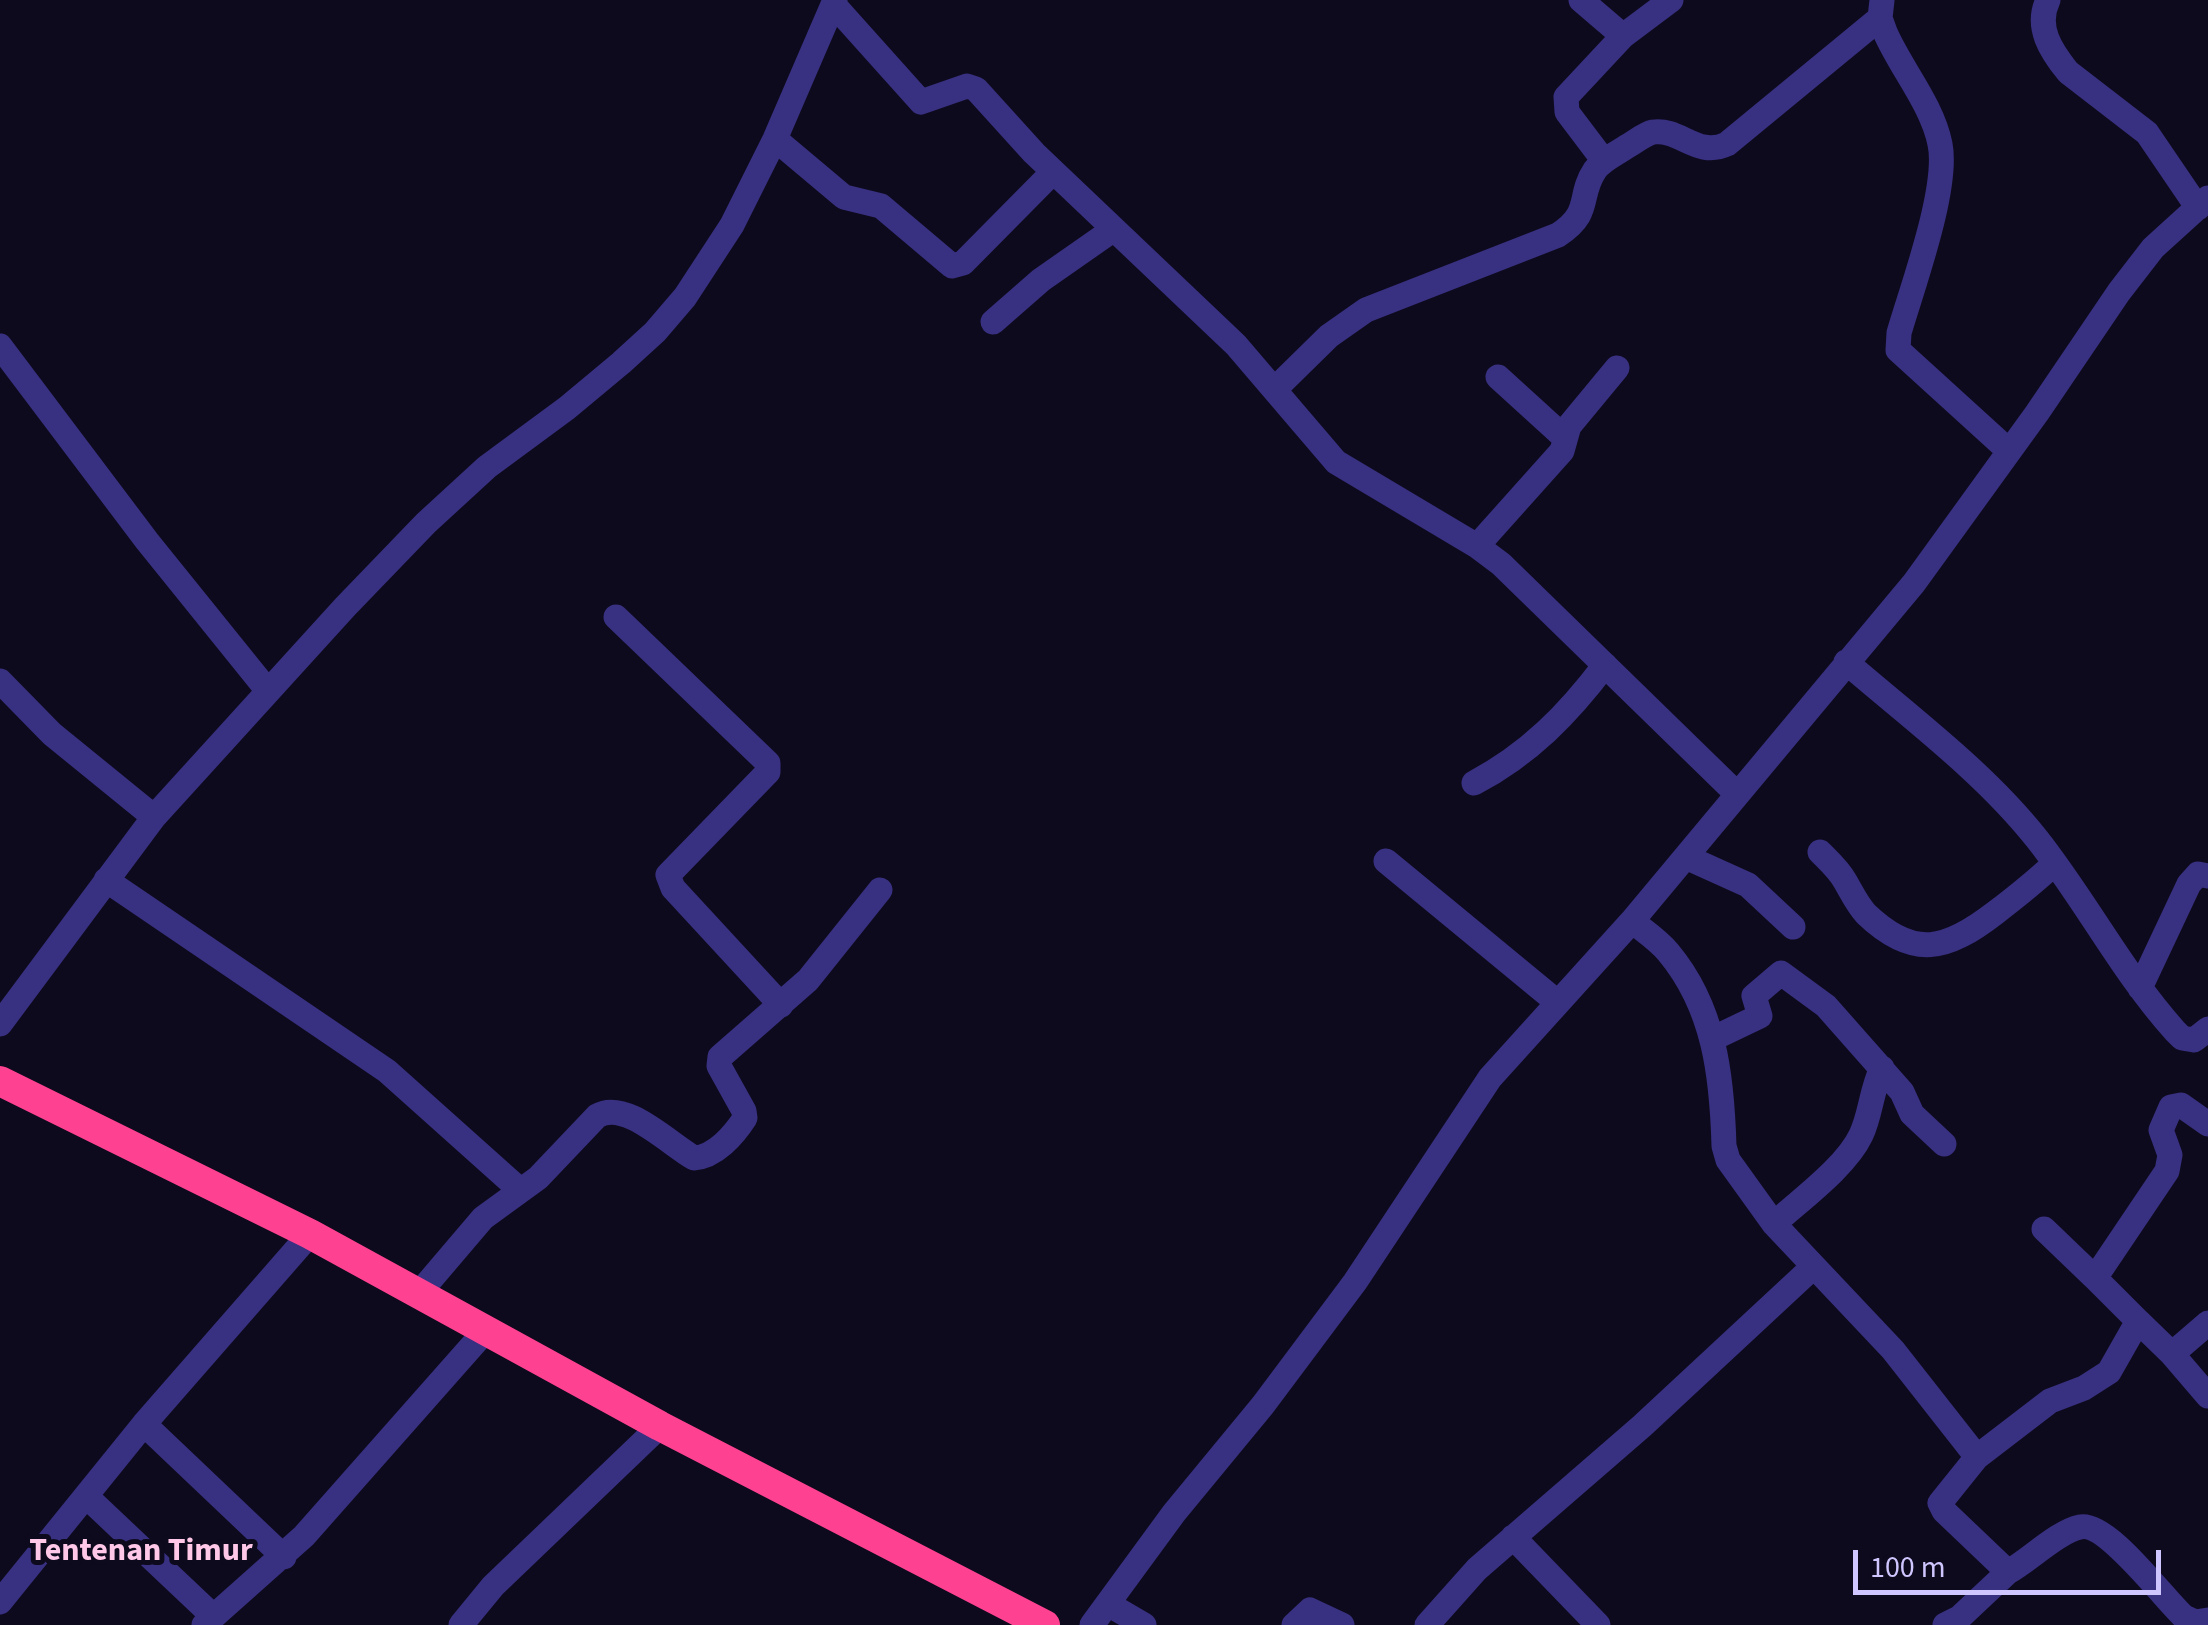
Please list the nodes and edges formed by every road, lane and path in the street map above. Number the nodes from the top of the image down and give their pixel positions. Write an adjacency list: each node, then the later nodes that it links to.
1 (1581, 0): 6 (street)
2 (1671, 0): 6 (street)
3 (2048, 0): 10 (street)
4 (835, 3): 7 (street); 9 (street)
5 (1881, 9): 8 (street); 18 (street)
6 (1623, 36): 8 (street)
7 (775, 139): 9 (street); 24 (street)
8 (1604, 161): 16 (street)
9 (1053, 172): 11 (street)
10 (2203, 203): 18 (street)
11 (1114, 229): 12 (street); 16 (street)
12 (994, 322)
13 (0, 346): 24 (street)
14 (1616, 368): 17 (street)
15 (1498, 377): 17 (street)
16 (1273, 385): 19 (street)
17 (1565, 438): 19 (street)
18 (2009, 451): 21 (street)
19 (1477, 546): 22 (street)
20 (616, 617): 39 (street)
21 (1846, 662): 26 (street); 31 (street)
22 (1605, 665): 25 (street); 26 (street)
23 (0, 681): 27 (street)
24 (268, 692): 27 (street)
25 (1474, 783)
26 (1737, 794): 29 (street)
27 (154, 817): 33 (street)
28 (1820, 852): 31 (street)
29 (1686, 858): 35 (street); 36 (street)
30 (1386, 860): 38 (street)
31 (2055, 863): 37 (street)
32 (2208, 876): 37 (street)
33 (106, 880): 40 (street); 47 (street)
34 (880, 890): 39 (street)
35 (1632, 921): 38 (street); 42 (street)
36 (1793, 927)
37 (2140, 988): 41 (street)
38 (1557, 1002): 67 (street)
39 (780, 1005): 47 (street)
40 (0, 1024)
41 (2208, 1029)
42 (1714, 1038): 43 (street); 48 (street)
43 (1882, 1068): 46 (street); 48 (street)
44 (0, 1081): 50 (highway)
45 (2208, 1124): 52 (street)
46 (1944, 1144)
47 (520, 1190): 53 (street)
48 (1774, 1224): 51 (street)
49 (2044, 1230): 52 (street)
50 (310, 1234): 53 (highway); 59 (street)
51 (1812, 1268): 61 (street); 63 (street)
52 (2095, 1278): 54 (street)
53 (420, 1292): 56 (highway)
54 (2138, 1321): 57 (street); 61 (street)
55 (2208, 1323): 57 (street)
56 (486, 1329): 60 (highway); 64 (street)
57 (2172, 1354): 58 (street)
58 (2208, 1396)
59 (144, 1424): 62 (street); 64 (street)
60 (660, 1426): 70 (street); 71 (highway)
61 (1978, 1457): 65 (street)
62 (86, 1496): 66 (street); 68 (street)
63 (1513, 1537): 76 (street); 77 (street)
64 (284, 1557): 68 (street)
65 (2008, 1572): 69 (street); 78 (street)
66 (0, 1602)
67 (1108, 1604): 72 (street); 73 (street)
68 (208, 1620)
69 (2208, 1620)
70 (461, 1625)
71 (1045, 1625)
72 (1092, 1625)
73 (1144, 1625)
74 (1294, 1625): 75 (street)
75 (1342, 1625)
76 (1427, 1625)
77 (1598, 1625)
78 (1945, 1625)

